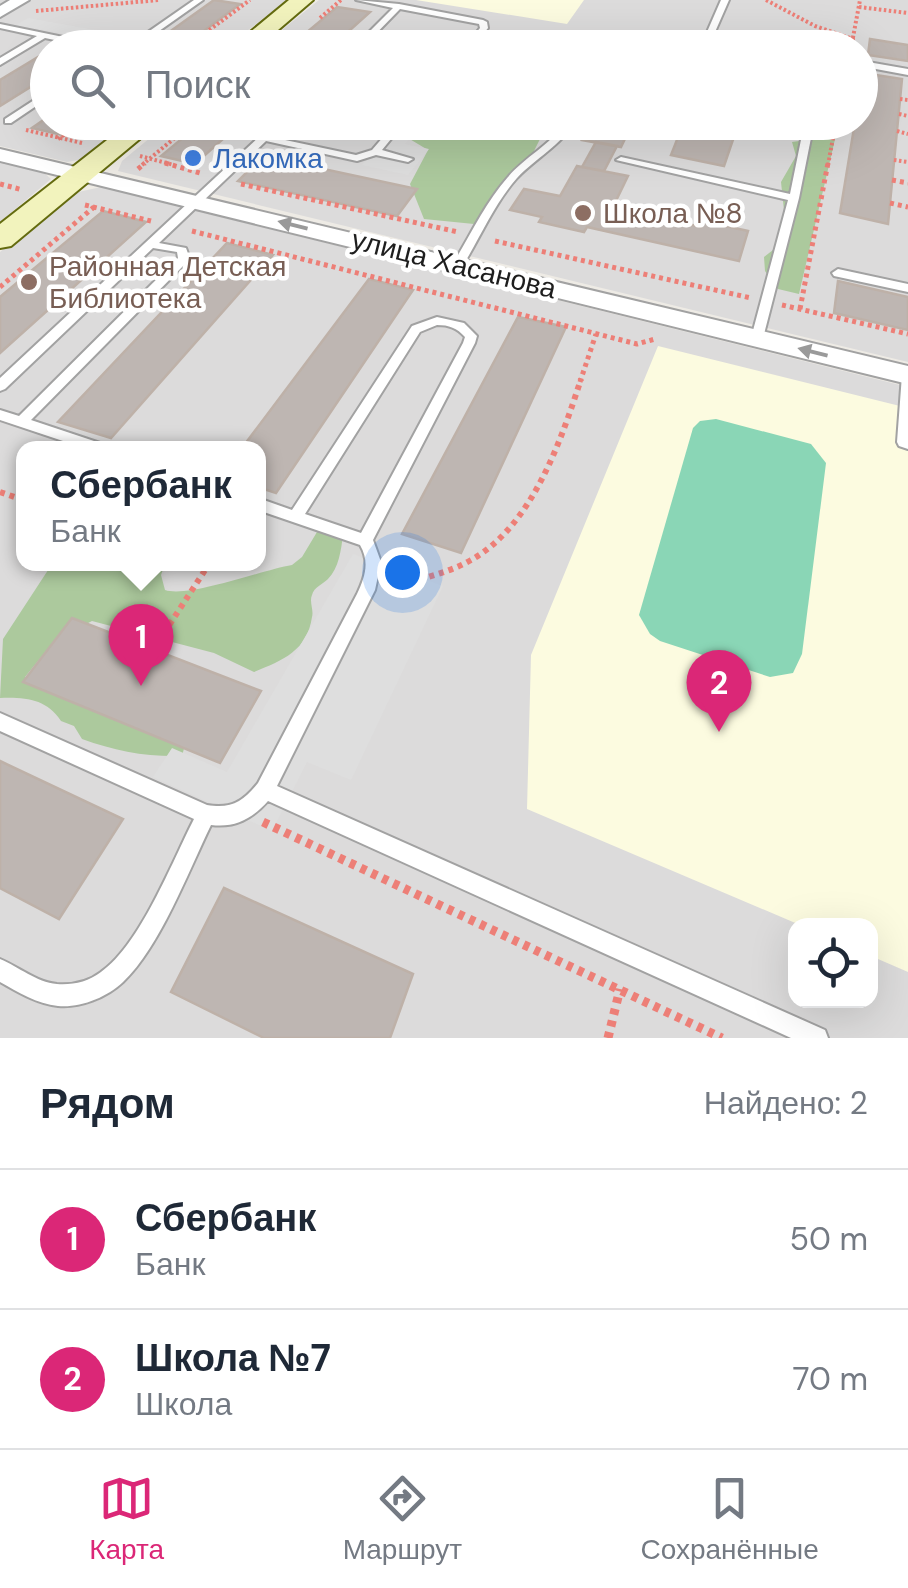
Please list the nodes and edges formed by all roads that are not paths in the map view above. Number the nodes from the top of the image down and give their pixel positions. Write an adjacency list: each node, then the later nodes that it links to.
1 (199, 0): 9 (lane)
2 (360, 0): 6 (lane)
3 (725, 0): 13 (lane)
4 (296, 1): 10 (main road)
5 (20, 6): 7 (street)
6 (399, 6): 11 (lane); 12 (lane)
7 (0, 12)
8 (0, 26): 14 (lane)
9 (155, 30)
10 (263, 30)
11 (375, 30)
12 (482, 30)
13 (712, 30)
14 (30, 33)
15 (30, 44): 16 (lane)
16 (0, 62)
17 (878, 67): 18 (lane)
18 (908, 72)
19 (30, 109): 20 (lane)
20 (12, 124)
21 (129, 140): 31 (main road)
22 (262, 140): 33 (lane)
23 (273, 140): 27 (lane)
24 (385, 140): 27 (lane)
25 (561, 140): 36 (lane)
26 (806, 140): 32 (lane)
27 (375, 152): 29 (lane)
28 (0, 155): 31 (street, улица Хасанова)
29 (408, 159)
30 (620, 160): 32 (lane)
31 (81, 189): 33 (street, улица Хасанова); 34 (main road)
32 (794, 198): 39 (lane)
33 (196, 202): 35 (lane); 36 (street, улица Хасанова, one-way to 33)
34 (0, 239)
35 (152, 245): 41 (lane); 43 (lane)
36 (458, 265): 39 (street, улица Хасанова)
37 (838, 273): 38 (lane)
38 (908, 288)
39 (757, 338): 40 (street, улица Хасанова, one-way to 39)
40 (908, 375): 45 (lane)
41 (0, 386)
42 (0, 414): 43 (lane)
43 (21, 422): 44 (lane)
44 (77, 441)
45 (908, 444)
46 (266, 507): 47 (lane)
47 (295, 517): 48 (lane); 48 (lane)
48 (364, 542): 50 (lane)
49 (0, 722): 51 (lane)
50 (265, 790): 51 (lane); 53 (lane)
51 (206, 815): 52 (lane)
52 (0, 970)
53 (817, 1038)

